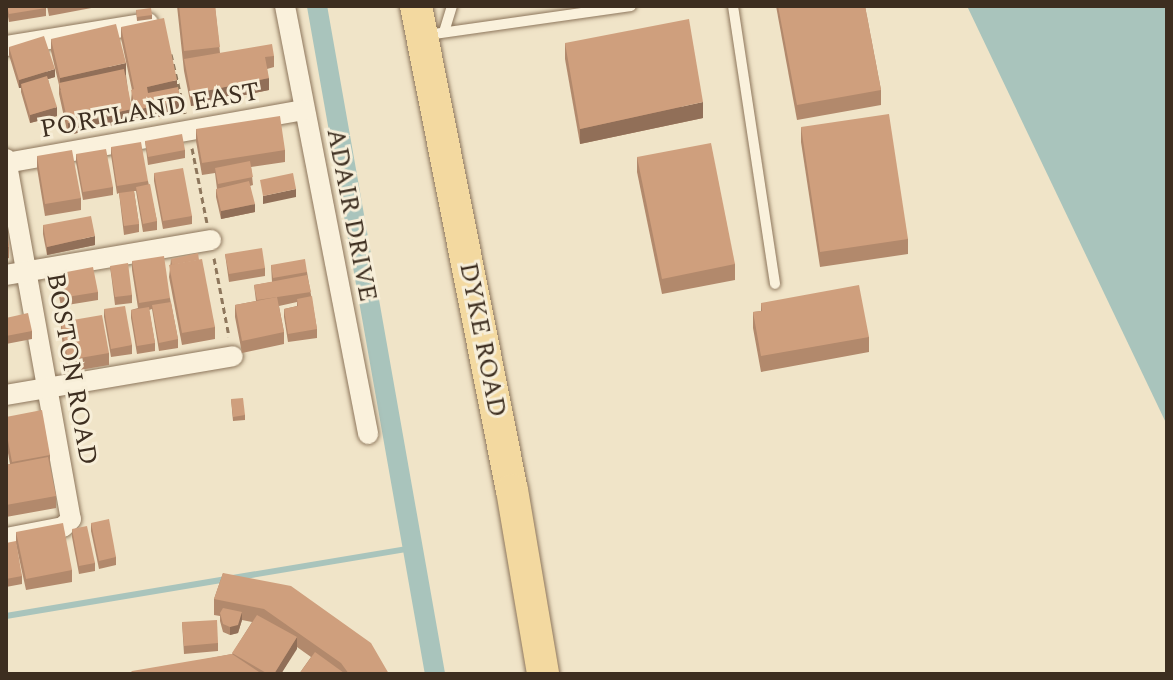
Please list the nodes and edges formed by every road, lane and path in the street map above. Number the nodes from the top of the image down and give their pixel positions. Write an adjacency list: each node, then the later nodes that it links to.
1 (285, 6): 8 (street, ADAIR DRIVE)
2 (452, 6): 6 (lane)
3 (631, 6): 6 (lane)
4 (733, 6): 14 (lane)
5 (164, 21): 7 (street); 9 (path)
6 (428, 25): 20 (main road, DYKE ROAD)
7 (6, 46)
8 (304, 110): 9 (street, PORTLAND EAST); 18 (street, ADAIR DRIVE)
9 (189, 130): 10 (street, PORTLAND EAST)
10 (6, 162): 12 (street, BOSTON ROAD)
11 (211, 240): 12 (street)
12 (28, 271): 13 (street); 16 (street, BOSTON ROAD)
13 (6, 275)
14 (775, 284)
15 (233, 356): 16 (street)
16 (49, 388): 17 (street); 19 (street, BOSTON ROAD)
17 (6, 395)
18 (368, 434)
19 (6, 538)
20 (543, 674)

